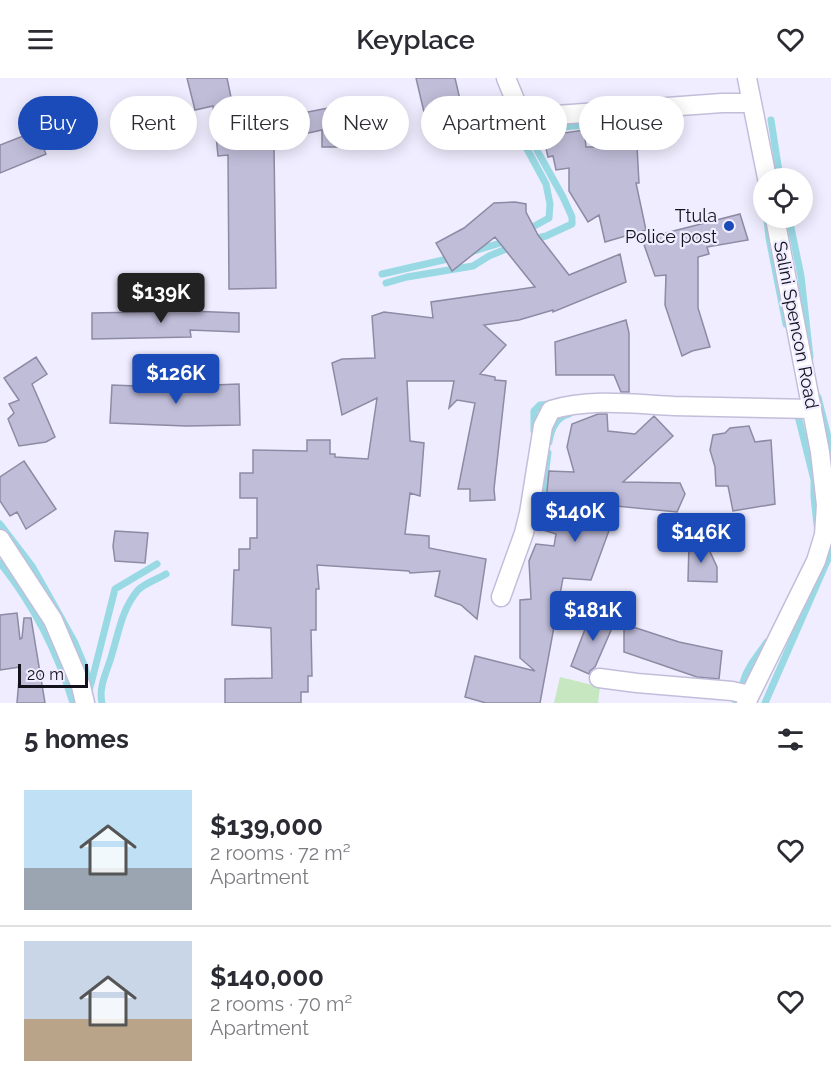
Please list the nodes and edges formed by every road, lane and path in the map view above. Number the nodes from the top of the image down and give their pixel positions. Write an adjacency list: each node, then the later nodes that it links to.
1 (506, 78): 3 (street)
2 (747, 78): 4 (street)
3 (513, 96)
4 (752, 104): 5 (street); 6 (street)
5 (567, 114)
6 (765, 168)
7 (777, 228): 8 (street, Salini Spencon Road)
8 (812, 409): 10 (street); 12 (street, Salini Spencon Road)
9 (0, 539): 13 (street)
10 (501, 597)
11 (599, 678): 12 (street)
12 (748, 699)
13 (85, 703)

